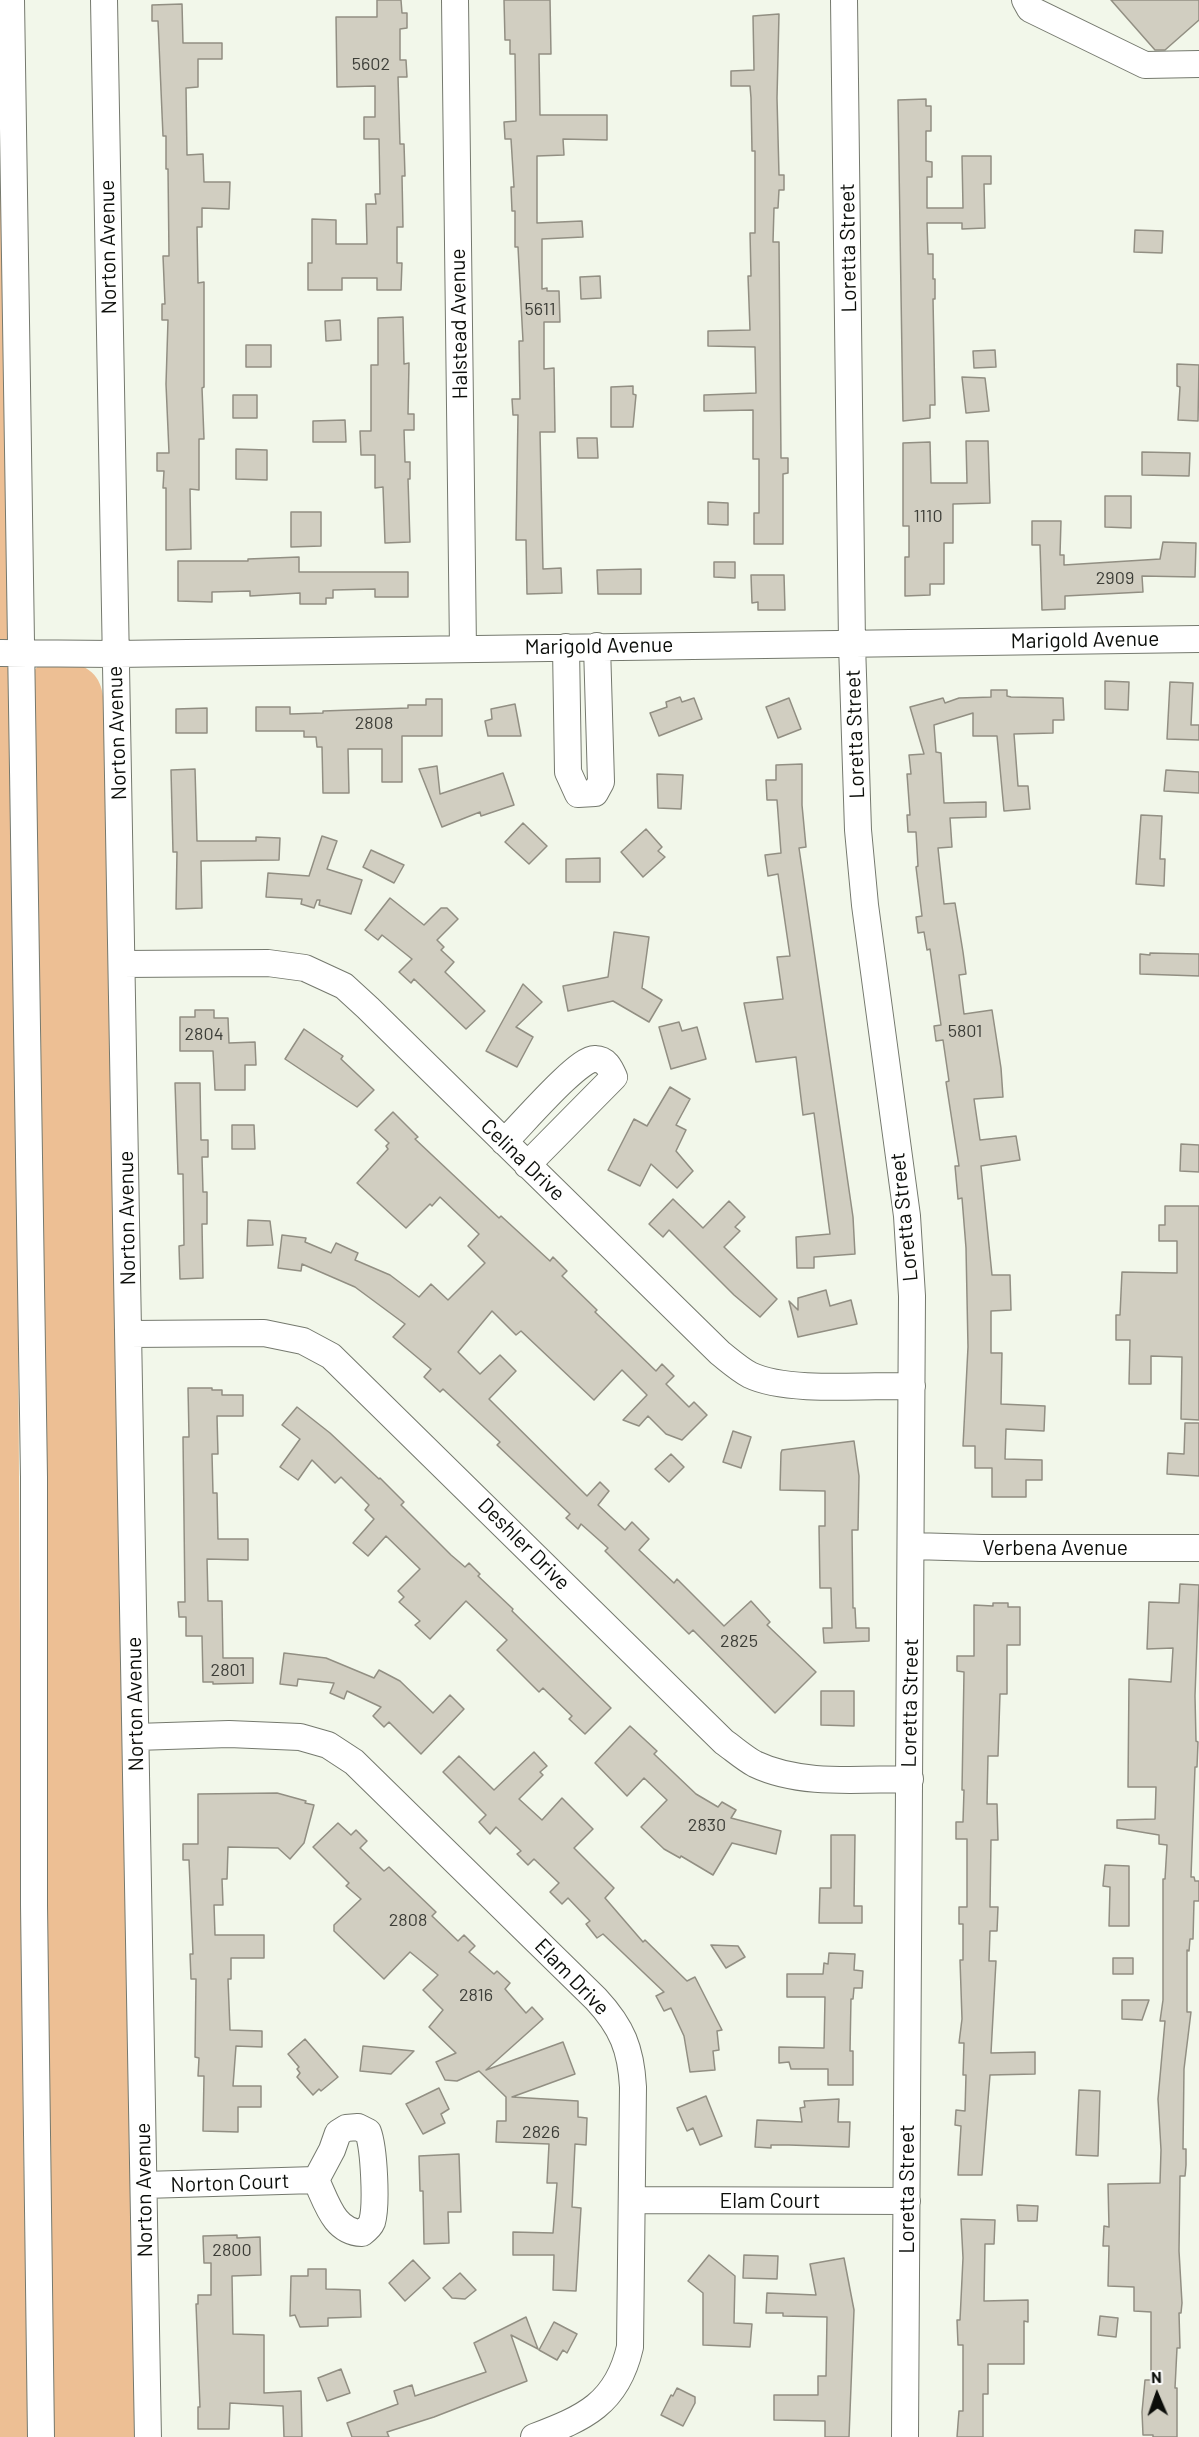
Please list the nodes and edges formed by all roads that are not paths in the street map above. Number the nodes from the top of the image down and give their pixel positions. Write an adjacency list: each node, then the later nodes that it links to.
1 (11, 0): 12 (street)
2 (104, 0): 13 (street, Norton Avenue)
3 (455, 0): 11 (street, Halstead Avenue)
4 (844, 0): 8 (street, Loretta Street)
5 (1025, 0): 6 (street)
6 (1199, 64)
7 (1199, 639): 8 (street, Marigold Avenue)
8 (852, 644): 9 (street, Marigold Avenue); 18 (street, Loretta Street)
9 (597, 646): 10 (street, Marigold Avenue); 10 (street)
10 (566, 647): 11 (street, Marigold Avenue)
11 (463, 649): 13 (street, Marigold Avenue)
12 (11, 653): 13 (street, Marigold Avenue); 27 (street)
13 (115, 654): 14 (street, Norton Avenue)
14 (122, 964): 15 (street, Celina Drive); 17 (street, Norton Avenue)
15 (504, 1142): 16 (street, Celina Drive); 16 (street)
16 (527, 1165): 18 (street, Celina Drive)
17 (129, 1334): 21 (street, Norton Avenue); 22 (street, Deshler Drive)
18 (912, 1386): 19 (street, Loretta Street)
19 (912, 1546): 20 (street, Verbena Avenue); 22 (street, Loretta Street)
20 (1199, 1548)
21 (136, 1737): 24 (street, Norton Avenue); 25 (street, Elam Drive)
22 (910, 1779): 26 (street, Loretta Street)
23 (316, 2180): 24 (street, Norton Court)
24 (144, 2185): 28 (street, Norton Avenue)
25 (633, 2200): 26 (street, Elam Court); 29 (street, Elam Drive)
26 (907, 2201): 30 (street, Loretta Street)
27 (41, 2437)
28 (148, 2437)
29 (534, 2437)
30 (904, 2437)

